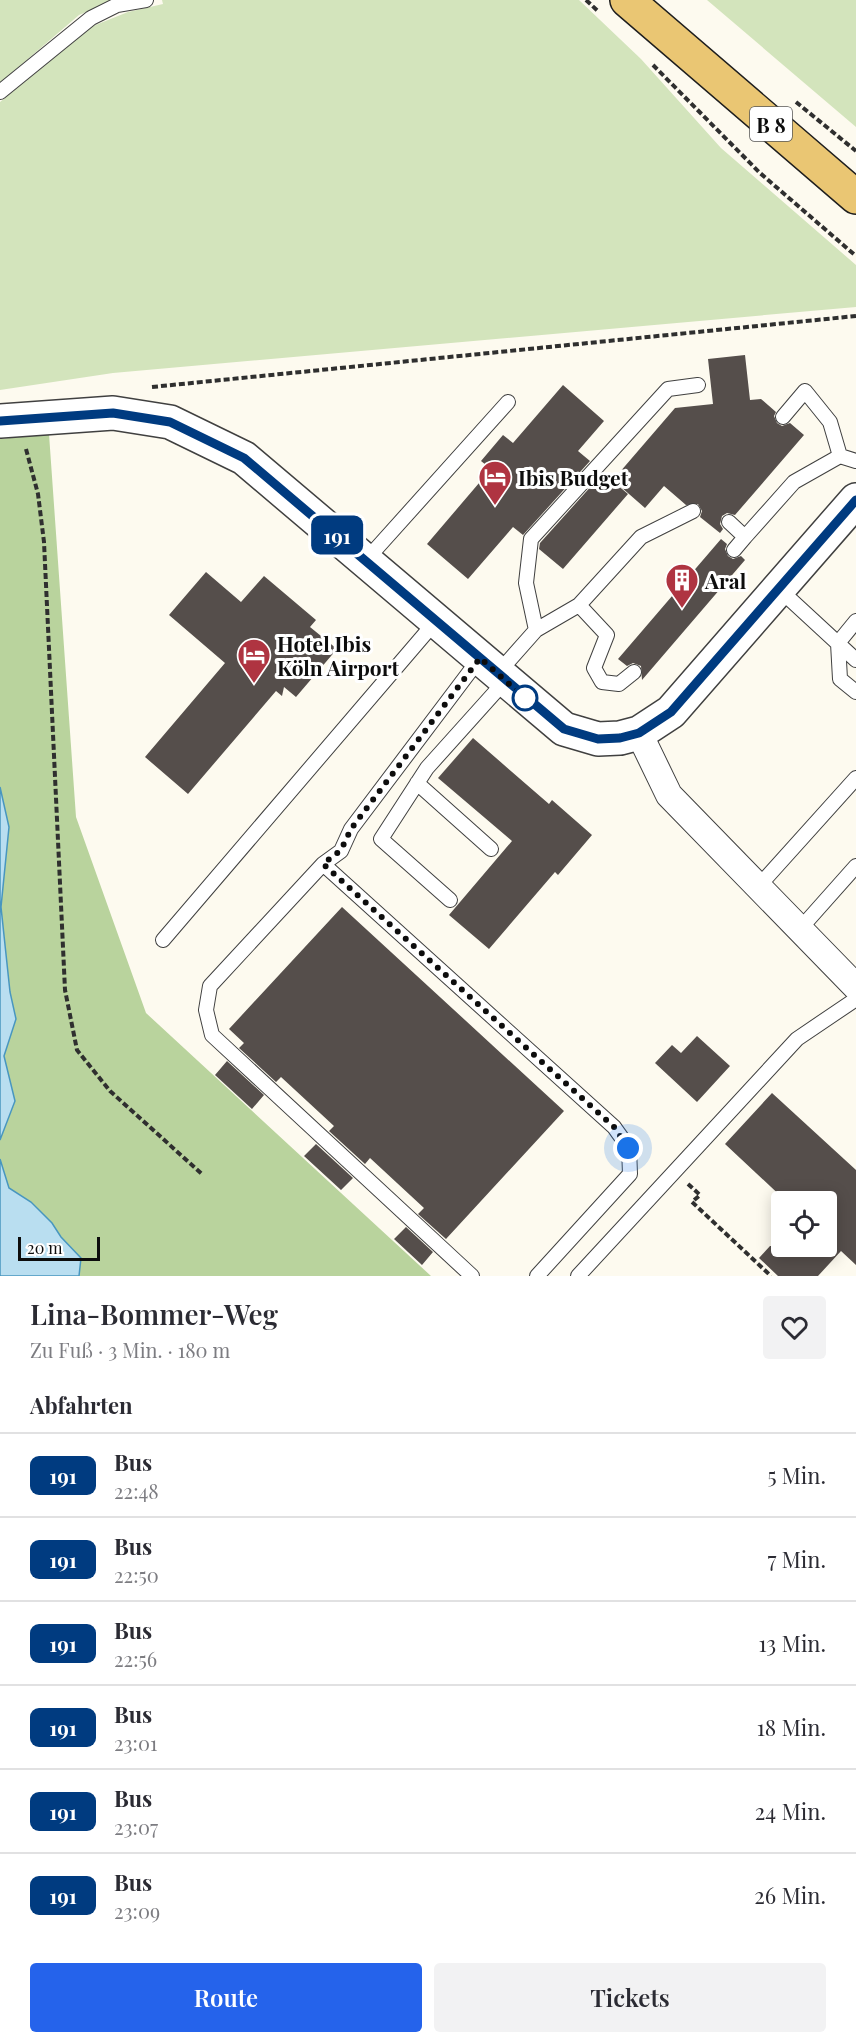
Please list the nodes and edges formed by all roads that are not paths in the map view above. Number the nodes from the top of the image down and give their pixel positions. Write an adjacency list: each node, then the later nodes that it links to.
1 (146, 0): 3 (lane)
2 (615, 8): 4 (main road, B 8)
3 (0, 92)
4 (856, 197)
5 (698, 385): 21 (lane)
6 (508, 402): 16 (lane)
7 (783, 417): 9 (lane)
8 (9, 420): 16 (street)
9 (840, 456): 10 (lane); 14 (lane)
10 (856, 461)
11 (856, 500): 17 (street)
12 (693, 511): 18 (lane)
13 (729, 522): 14 (lane)
14 (745, 537): 15 (lane)
15 (734, 550)
16 (367, 560): 19 (street)
17 (779, 589): 22 (lane); 27 (street)
18 (579, 605): 21 (lane); 25 (lane)
19 (436, 621): 24 (street); 36 (lane)
20 (856, 621): 22 (lane)
21 (536, 630): 24 (lane)
22 (838, 643): 23 (lane); 26 (lane)
23 (856, 660)
24 (495, 670): 27 (street); 29 (lane); 31 (lane)
25 (634, 672)
26 (856, 692)
27 (639, 733): 33 (street)
28 (856, 778): 33 (lane)
29 (417, 783): 30 (lane); 34 (lane)
30 (491, 849)
31 (323, 864): 39 (lane); 40 (lane)
32 (856, 866): 35 (lane)
33 (758, 887): 35 (street)
34 (450, 900)
35 (800, 928): 37 (street)
36 (163, 940)
37 (856, 987)
38 (856, 999): 41 (lane)
39 (472, 1276)
40 (537, 1276)
41 (578, 1276)

